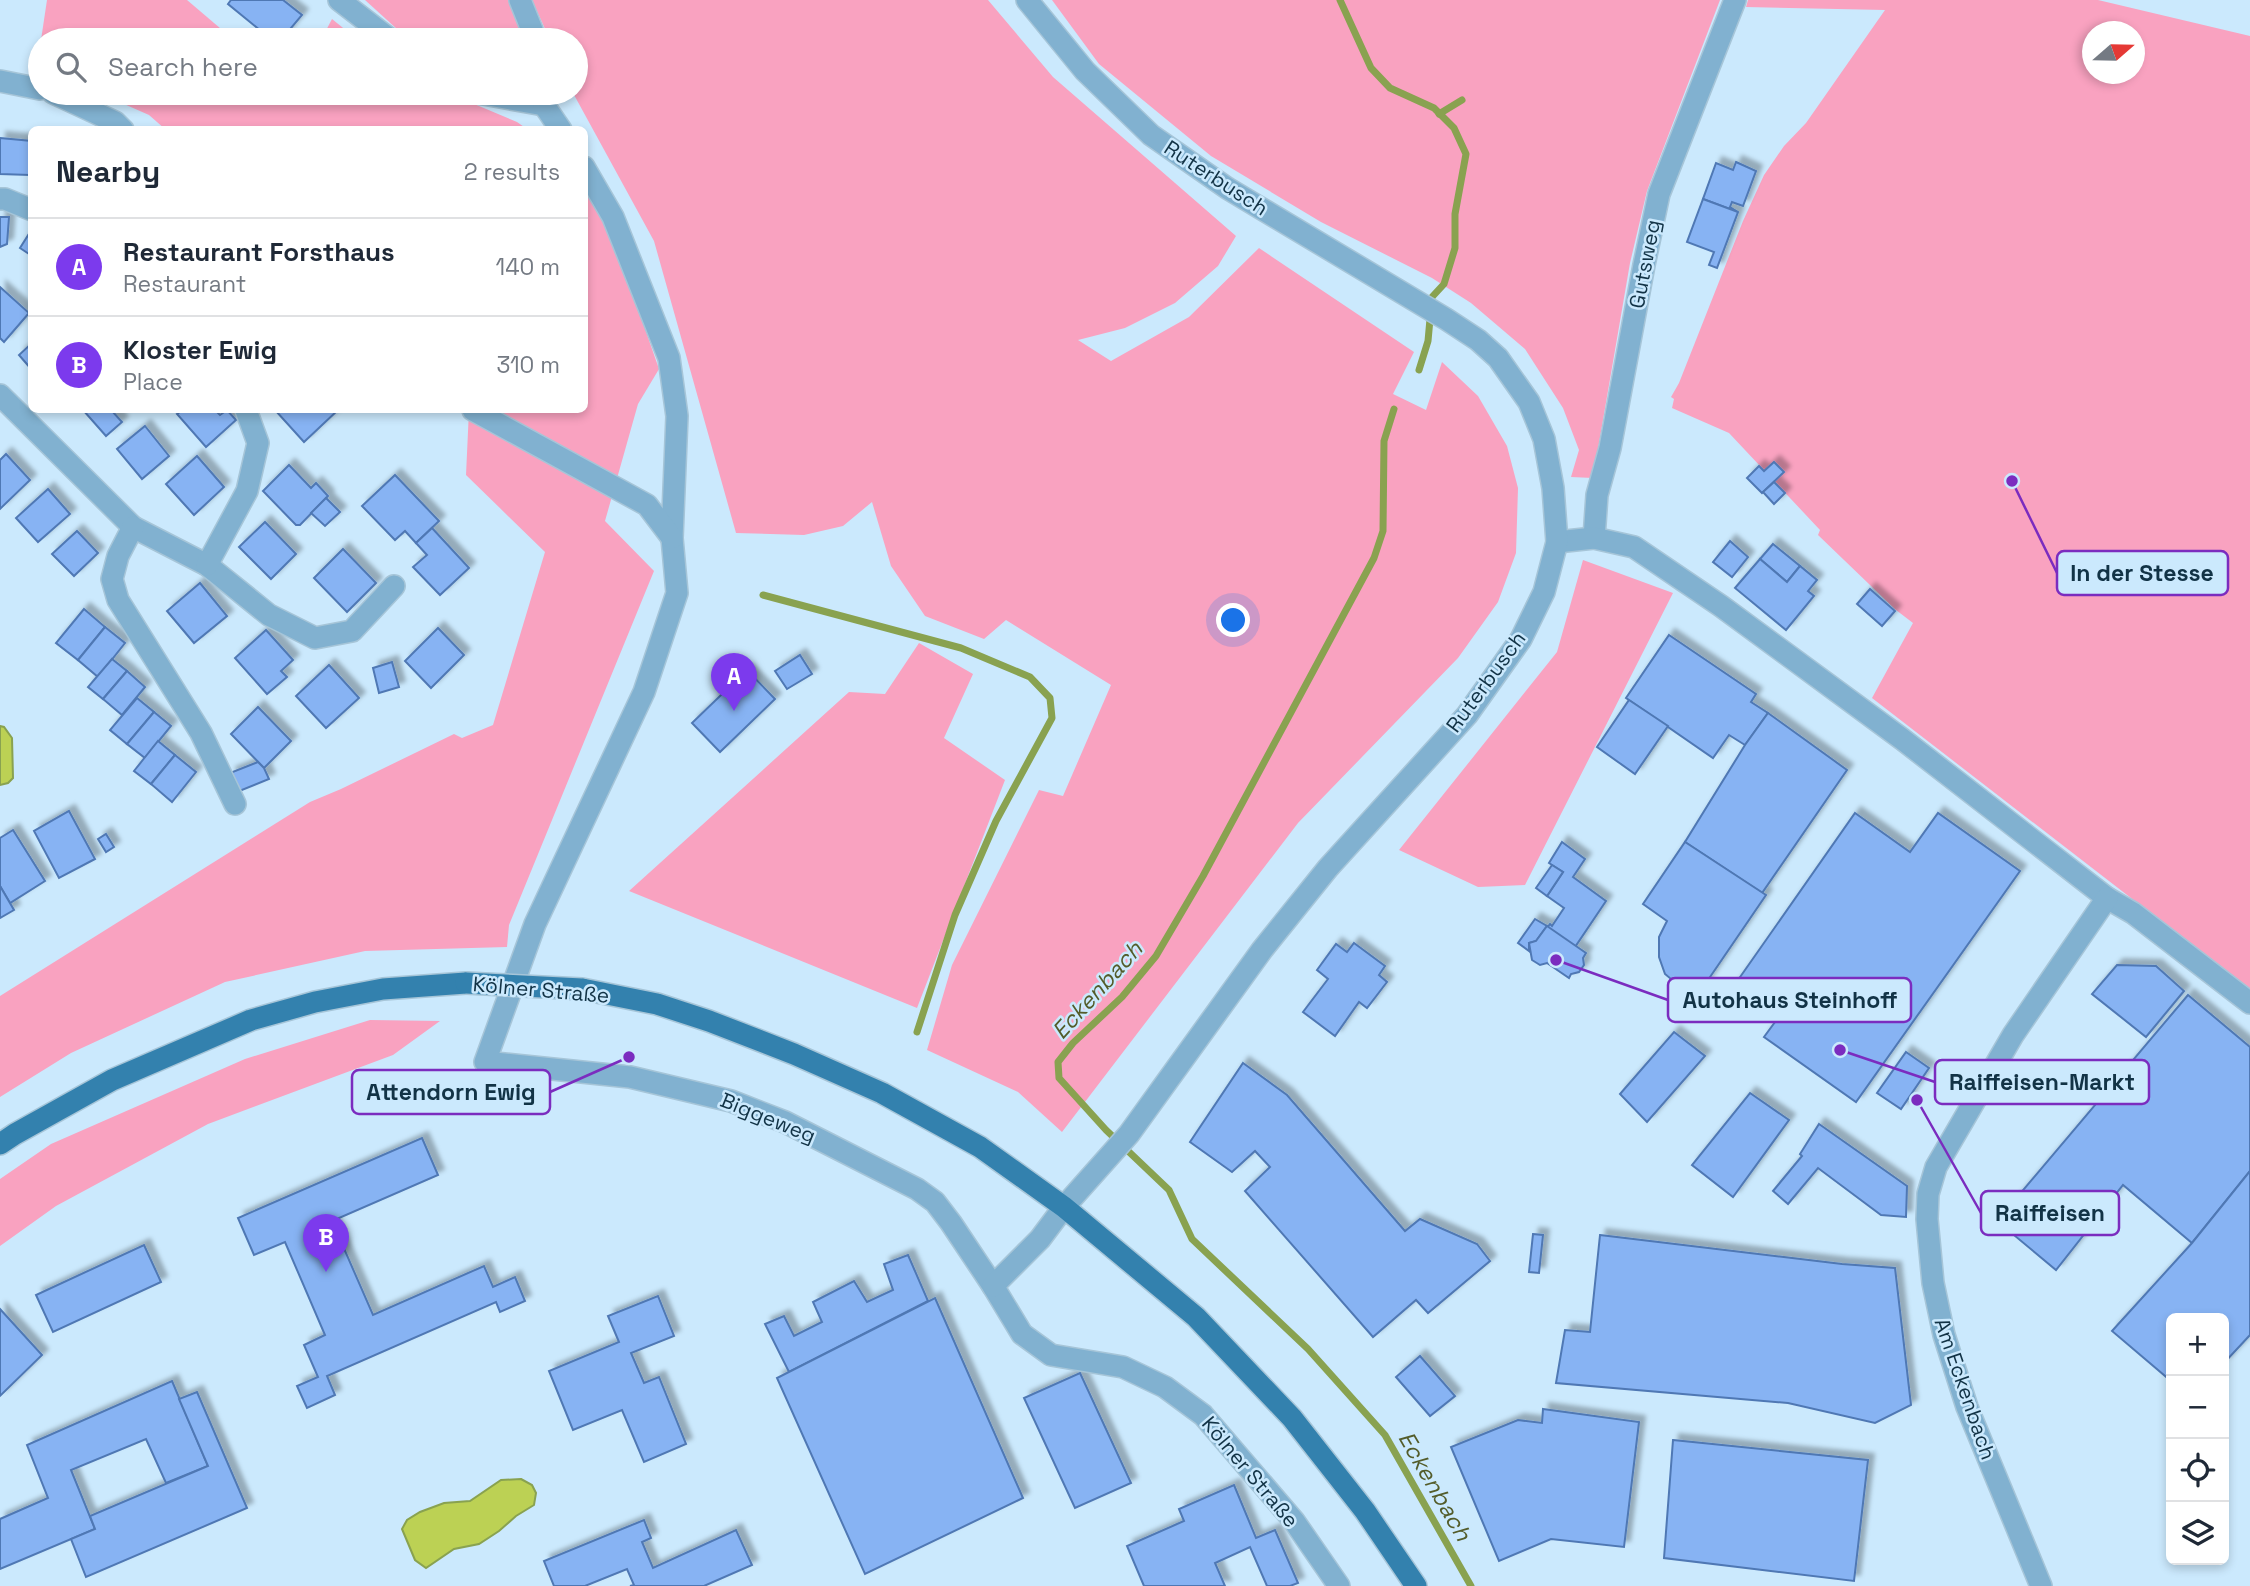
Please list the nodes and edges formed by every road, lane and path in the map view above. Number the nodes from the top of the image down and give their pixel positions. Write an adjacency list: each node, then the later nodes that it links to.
1 (339, 0): 5 (street)
2 (520, 0): 6 (street)
3 (1027, 0): 22 (street, Ruterbusch)
4 (1735, 0): 21 (street, Gutsweg)
5 (375, 28)
6 (532, 28)
7 (0, 81): 8 (street)
8 (28, 87)
9 (79, 105): 11 (street)
10 (546, 105): 12 (street)
11 (119, 126)
12 (559, 126)
13 (588, 174): 20 (street)
14 (0, 199): 15 (street)
15 (28, 208)
16 (0, 395): 19 (street)
17 (247, 413): 23 (street)
18 (478, 413): 20 (street)
19 (133, 527): 23 (street); 25 (street)
20 (672, 538): 30 (street, Biggeweg)
21 (1594, 538): 22 (street); 26 (street)
22 (1557, 542): 29 (street, Ruterbusch)
23 (207, 565): 24 (street)
24 (394, 586)
25 (235, 804)
26 (2107, 898): 27 (street); 33 (street, Am Eckenbach)
27 (2250, 1003)
28 (0, 1144): 29 (main road, Kölner Straße, bridge)
29 (1064, 1207): 30 (street); 32 (main road, Kölner Straße)
30 (993, 1286): 31 (street, Kölner Straße)
31 (1339, 1586)
32 (1416, 1586)
33 (2041, 1586)

